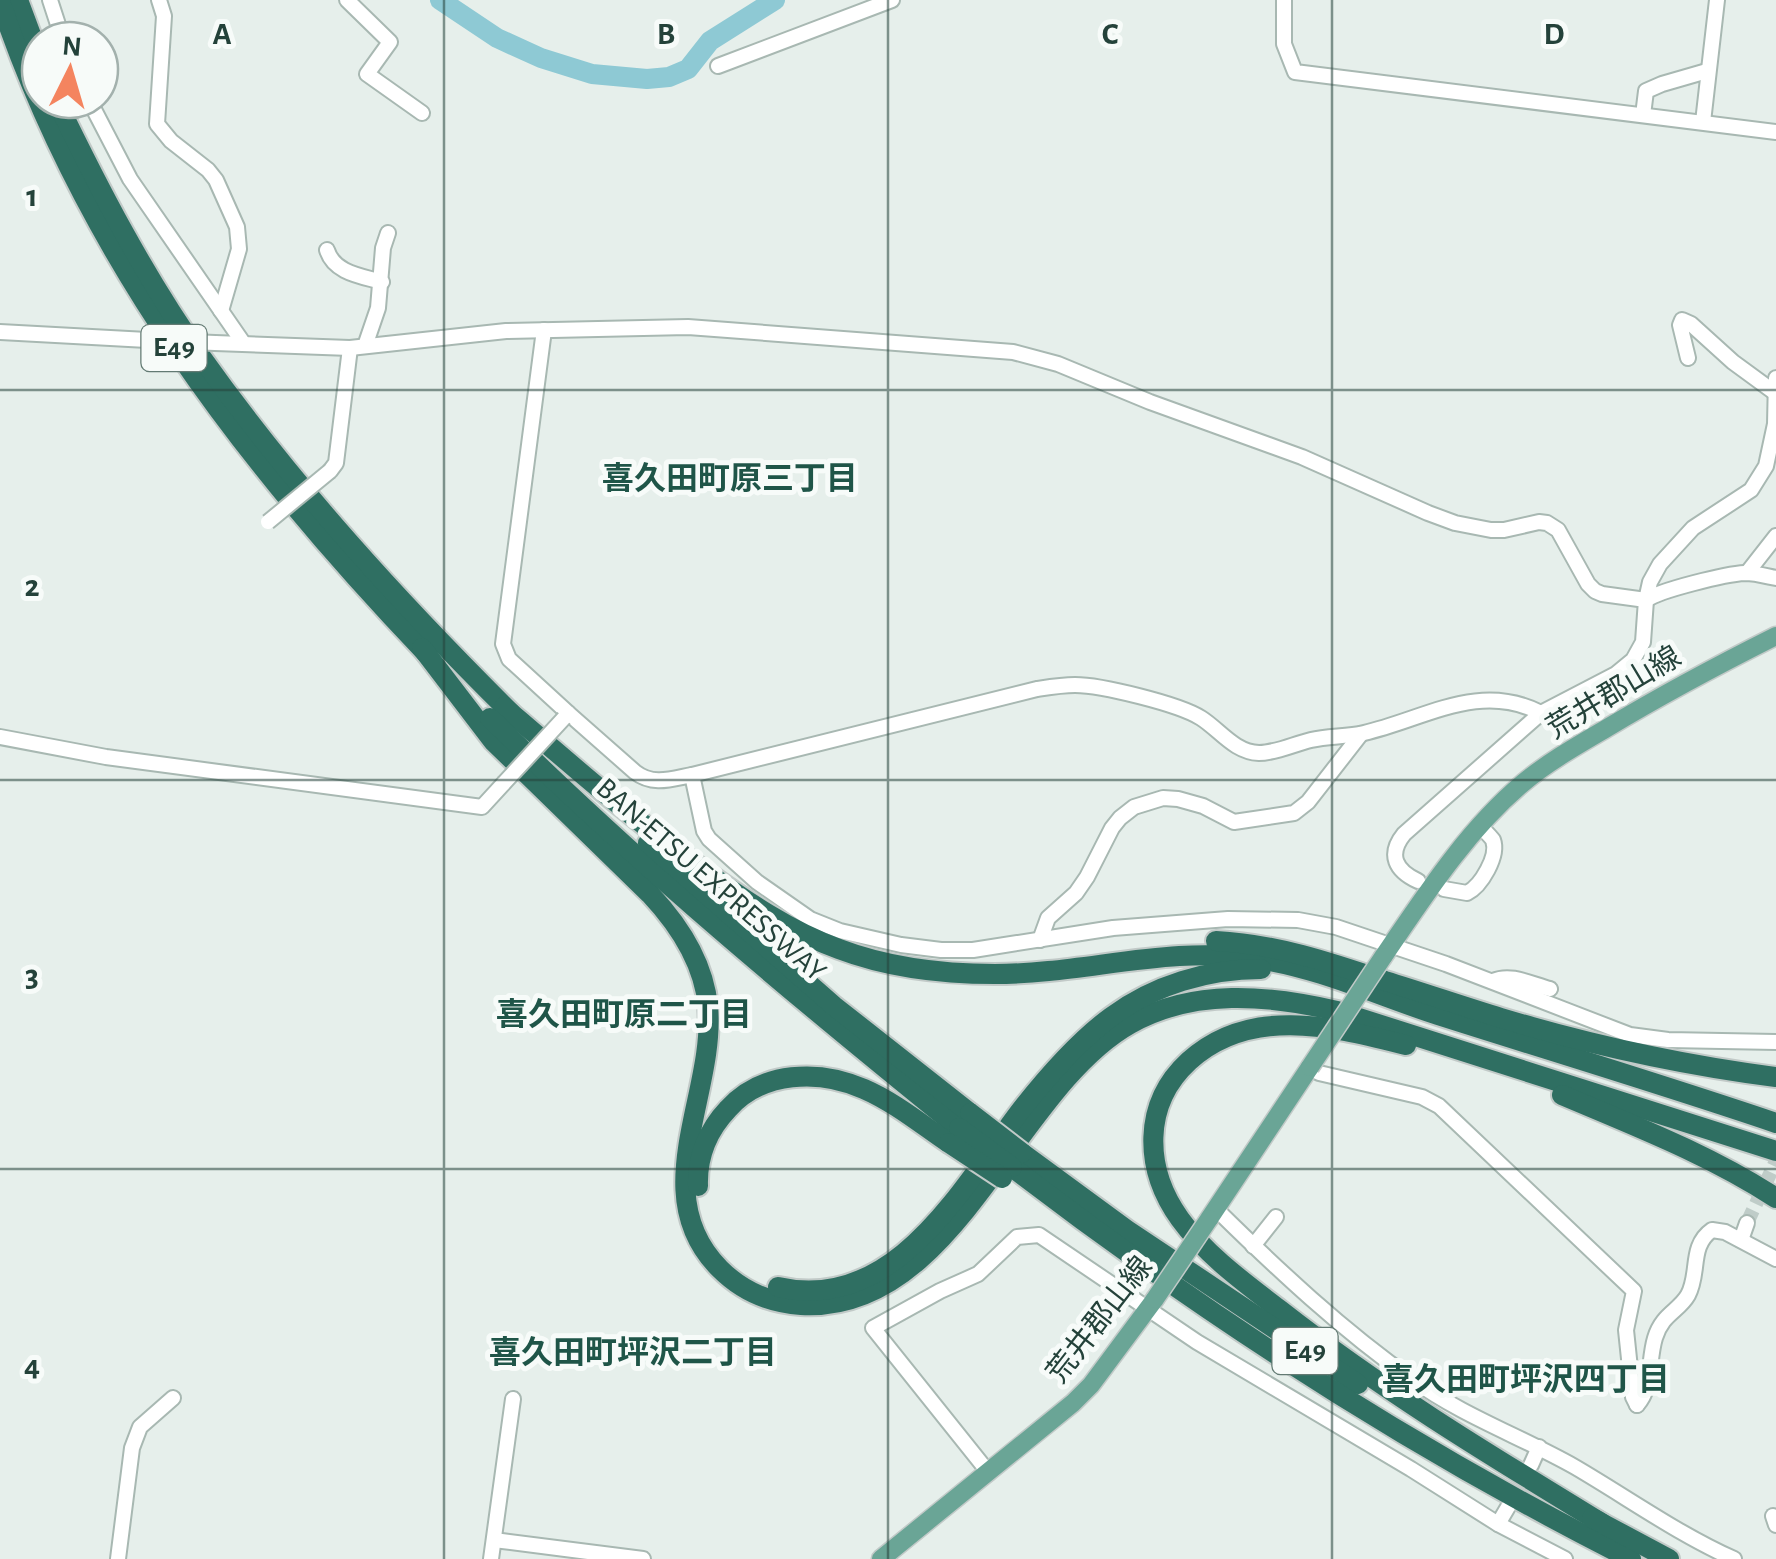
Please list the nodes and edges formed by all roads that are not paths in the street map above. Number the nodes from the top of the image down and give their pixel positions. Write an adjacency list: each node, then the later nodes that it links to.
1 (159, 0): 18 (street)
2 (347, 0): 9 (street)
3 (892, 0): 7 (street)
4 (1284, 0): 10 (street)
5 (1717, 0): 8 (street)
6 (0, 1): 31 (highway, BAN-ETSU EXPRESSWAY / E49)
7 (718, 66)
8 (1707, 71): 10 (street); 13 (street)
9 (422, 113)
10 (1643, 115): 13 (street)
11 (66, 120): 32 (highway, BAN-ETSU EXPRESSWAY / E49)
12 (99, 120): 18 (street)
13 (1702, 122): 14 (street)
14 (1776, 132)
15 (388, 232): 17 (street)
16 (327, 250): 17 (street)
17 (382, 282): 22 (street)
18 (220, 311): 21 (street)
19 (544, 330): 22 (street); 29 (street); 34 (street)
20 (0, 332): 21 (street, bridge)
21 (244, 344): 22 (street)
22 (357, 348): 25 (street, bridge)
23 (1688, 358): 24 (street)
24 (1775, 385): 29 (street)
25 (265, 524)
26 (1776, 536): 27 (street)
27 (1747, 573): 28 (street); 29 (street)
28 (1776, 578)
29 (1646, 600): 33 (street)
30 (1776, 636): 38 (main road, 荒井郡山線)
31 (422, 648): 54 (highway); 56 (highway, BAN-ETSU EXPRESSWAY / E49)
32 (504, 707): 43 (highway); 56 (highway, BAN-ETSU EXPRESSWAY / E49)
33 (1541, 713): 35 (street); 39 (street)
34 (566, 716): 36 (street, bridge); 37 (street)
35 (1361, 734): 37 (street); 41 (street)
36 (0, 737)
37 (692, 775): 41 (street)
38 (1480, 826): 40 (street); 42 (main road, 荒井郡山線)
39 (1418, 881)
40 (1444, 889)
41 (1040, 940): 42 (street)
42 (1387, 952): 45 (street); 50 (main road, 荒井郡山線, bridge)
43 (997, 974): 44 (highway); 51 (highway)
44 (1318, 974): 47 (highway); 56 (highway)
45 (1492, 982): 46 (street); 48 (street)
46 (1550, 989)
47 (1519, 1040): 52 (highway); 55 (highway)
48 (1776, 1042)
49 (1406, 1045): 53 (highway); 54 (highway); 75 (highway)
50 (1310, 1067): 61 (main road, 荒井郡山線); 64 (street)
51 (1776, 1078)
52 (1776, 1090)
53 (1562, 1095): 58 (highway); 60 (highway)
54 (1052, 1096): 57 (highway)
55 (1776, 1123)
56 (959, 1128): 59 (highway, bridge); 59 (highway, BAN-ETSU EXPRESSWAY / E49, bridge)
57 (1776, 1151)
58 (1776, 1160)
59 (1012, 1166): 75 (highway, BAN-ETSU EXPRESSWAY / E49); 82 (highway, E49)
60 (1776, 1198)
61 (1213, 1214): 65 (street); 67 (main road, 荒井郡山線, bridge)
62 (1276, 1217): 65 (street)
63 (1747, 1223): 64 (street)
64 (1741, 1240): 66 (street)
65 (1253, 1246): 70 (street)
66 (1776, 1259)
67 (1151, 1304): 72 (main road, 荒井郡山線); 72 (street); 74 (street)
68 (173, 1398): 77 (street)
69 (513, 1399): 76 (street)
70 (1539, 1446): 71 (street); 84 (street)
71 (1530, 1465)
72 (989, 1473): 80 (main road, 荒井郡山線)
73 (1508, 1507): 74 (street)
74 (1498, 1524): 81 (street)
75 (1603, 1524): 83 (highway, BAN-ETSU EXPRESSWAY / E49)
76 (494, 1540): 78 (street); 79 (street)
77 (118, 1559)
78 (491, 1559)
79 (643, 1559)
80 (881, 1559)
81 (1566, 1559)
82 (1632, 1559)
83 (1670, 1559)
84 (1734, 1559)

